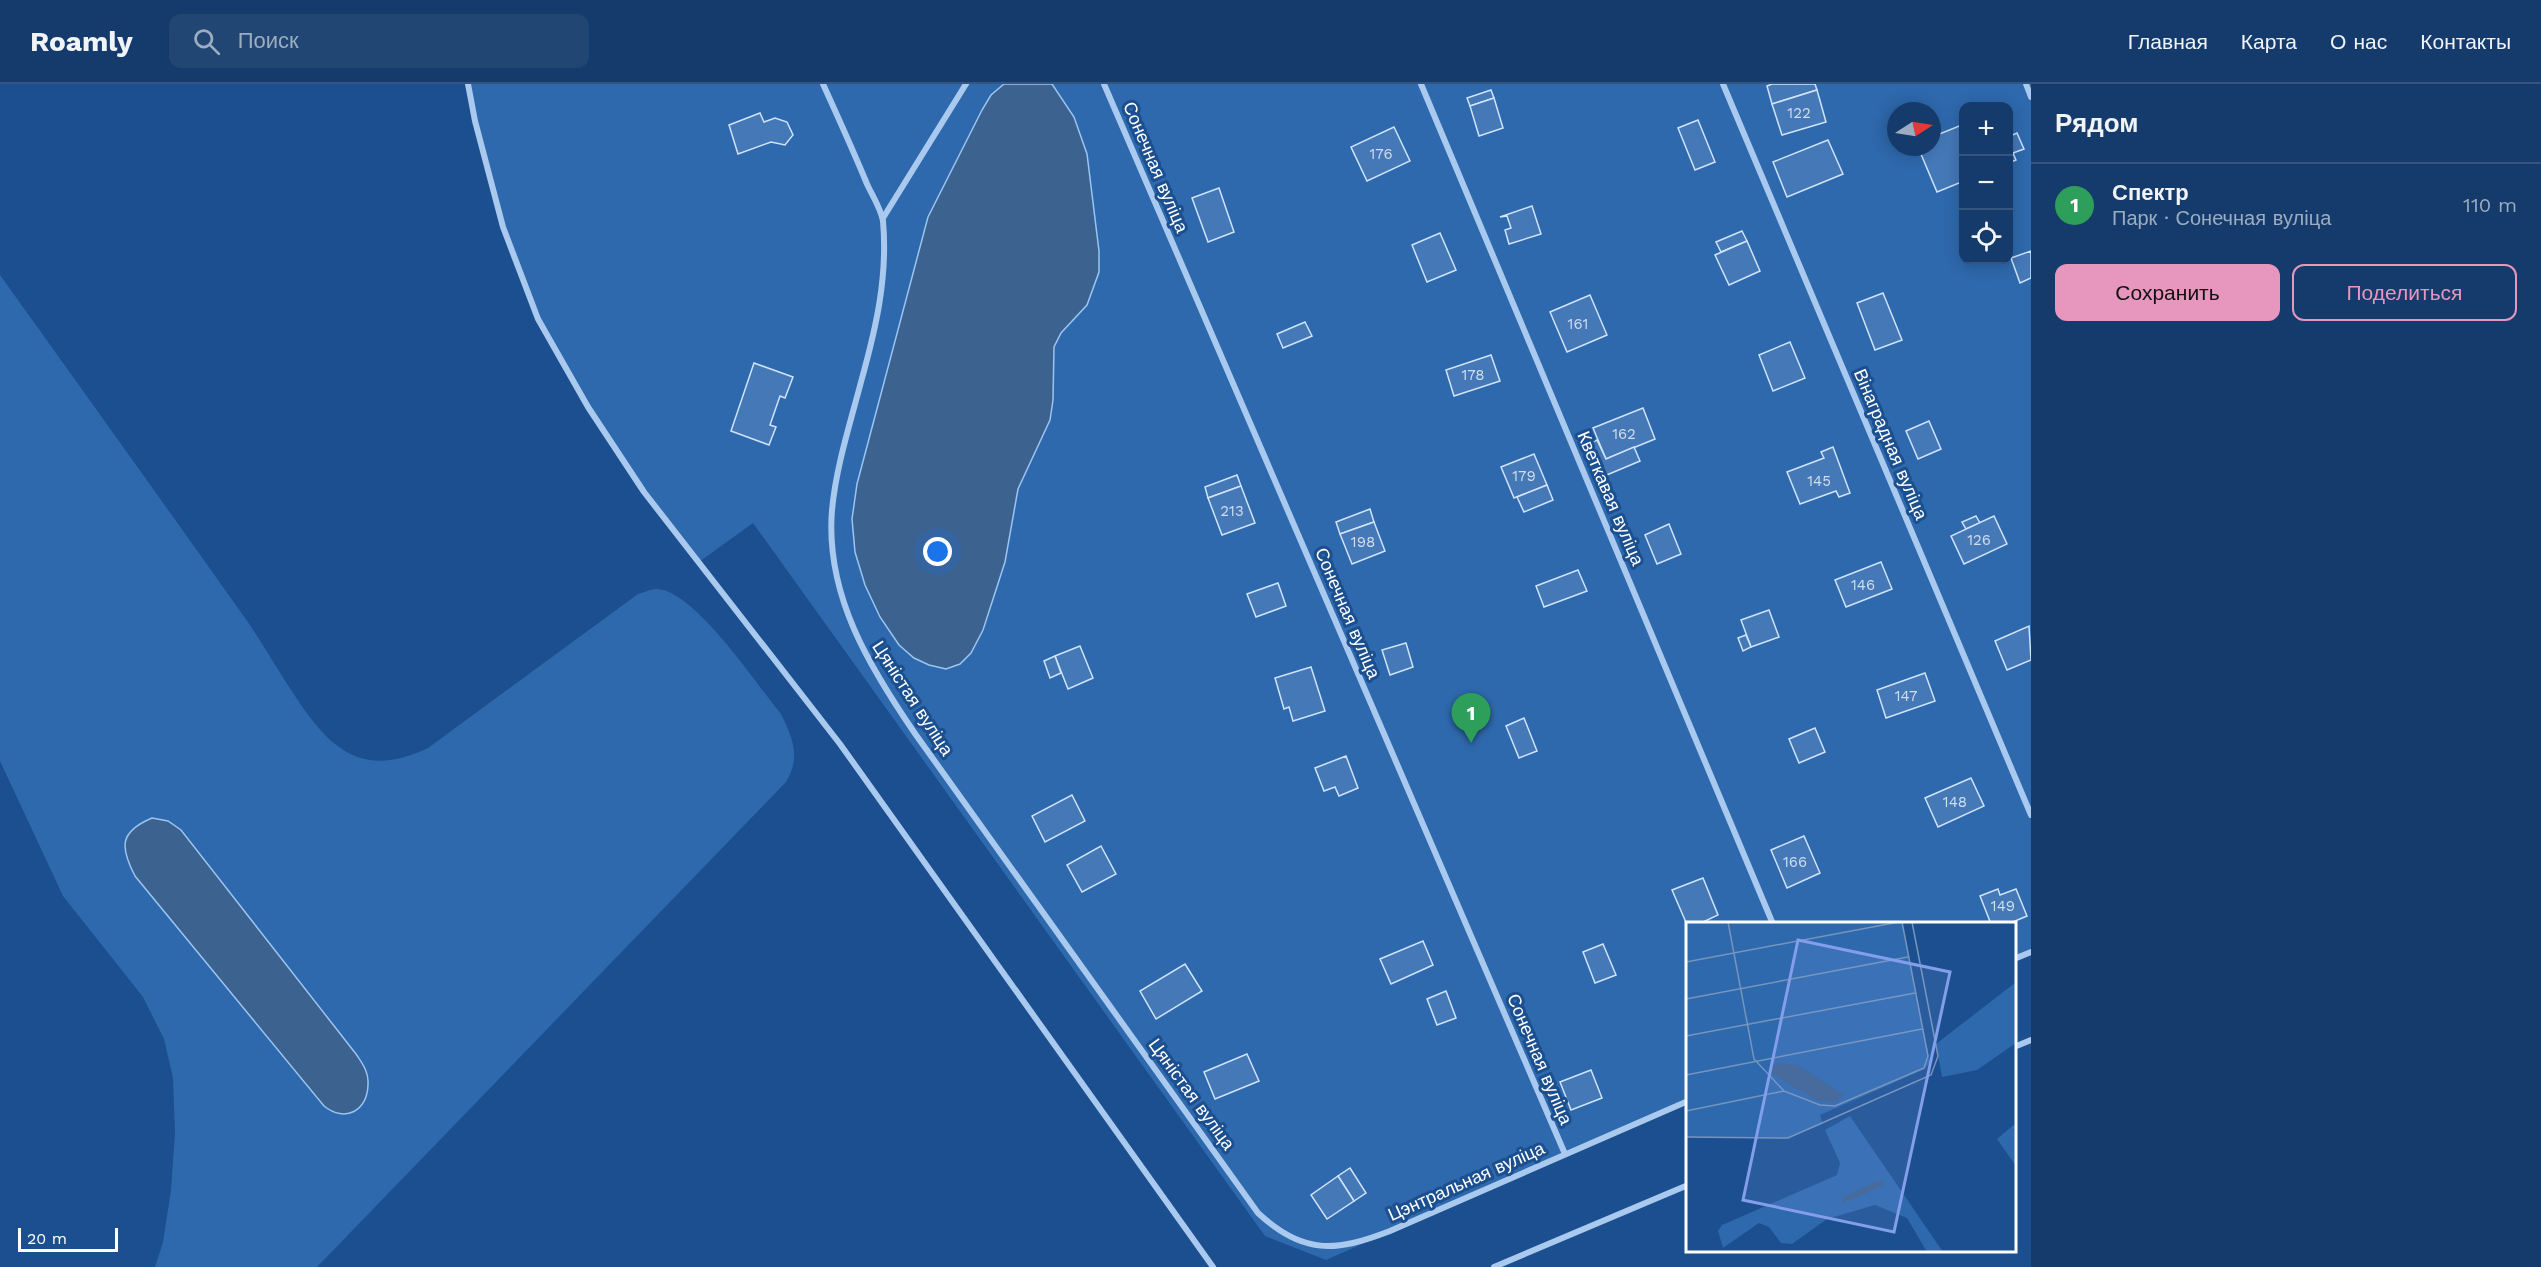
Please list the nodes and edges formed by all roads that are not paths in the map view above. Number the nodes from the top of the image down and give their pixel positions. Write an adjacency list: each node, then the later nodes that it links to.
1 (468, 84): 20 (street)
2 (823, 84): 9 (street, Цяністая вуліца)
3 (966, 84): 9 (street)
4 (1104, 84): 17 (street, Сонечная вуліца)
5 (1421, 84): 11 (street, Кветкавая вуліца)
6 (1723, 84): 10 (street, Вінаградная вуліца)
7 (2026, 84): 8 (street)
8 (2031, 97)
9 (883, 218): 19 (street, Цяністая вуліца)
10 (2031, 815)
11 (1772, 922)
12 (2031, 952): 13 (street)
13 (2016, 958)
14 (2031, 1040): 15 (street)
15 (2016, 1046)
16 (1686, 1102): 17 (street, Цэнтральная вуліца)
17 (1565, 1154): 19 (street, Цэнтральная вуліца)
18 (1686, 1186): 21 (street)
19 (1258, 1213)
20 (1213, 1267)
21 (1494, 1267)

